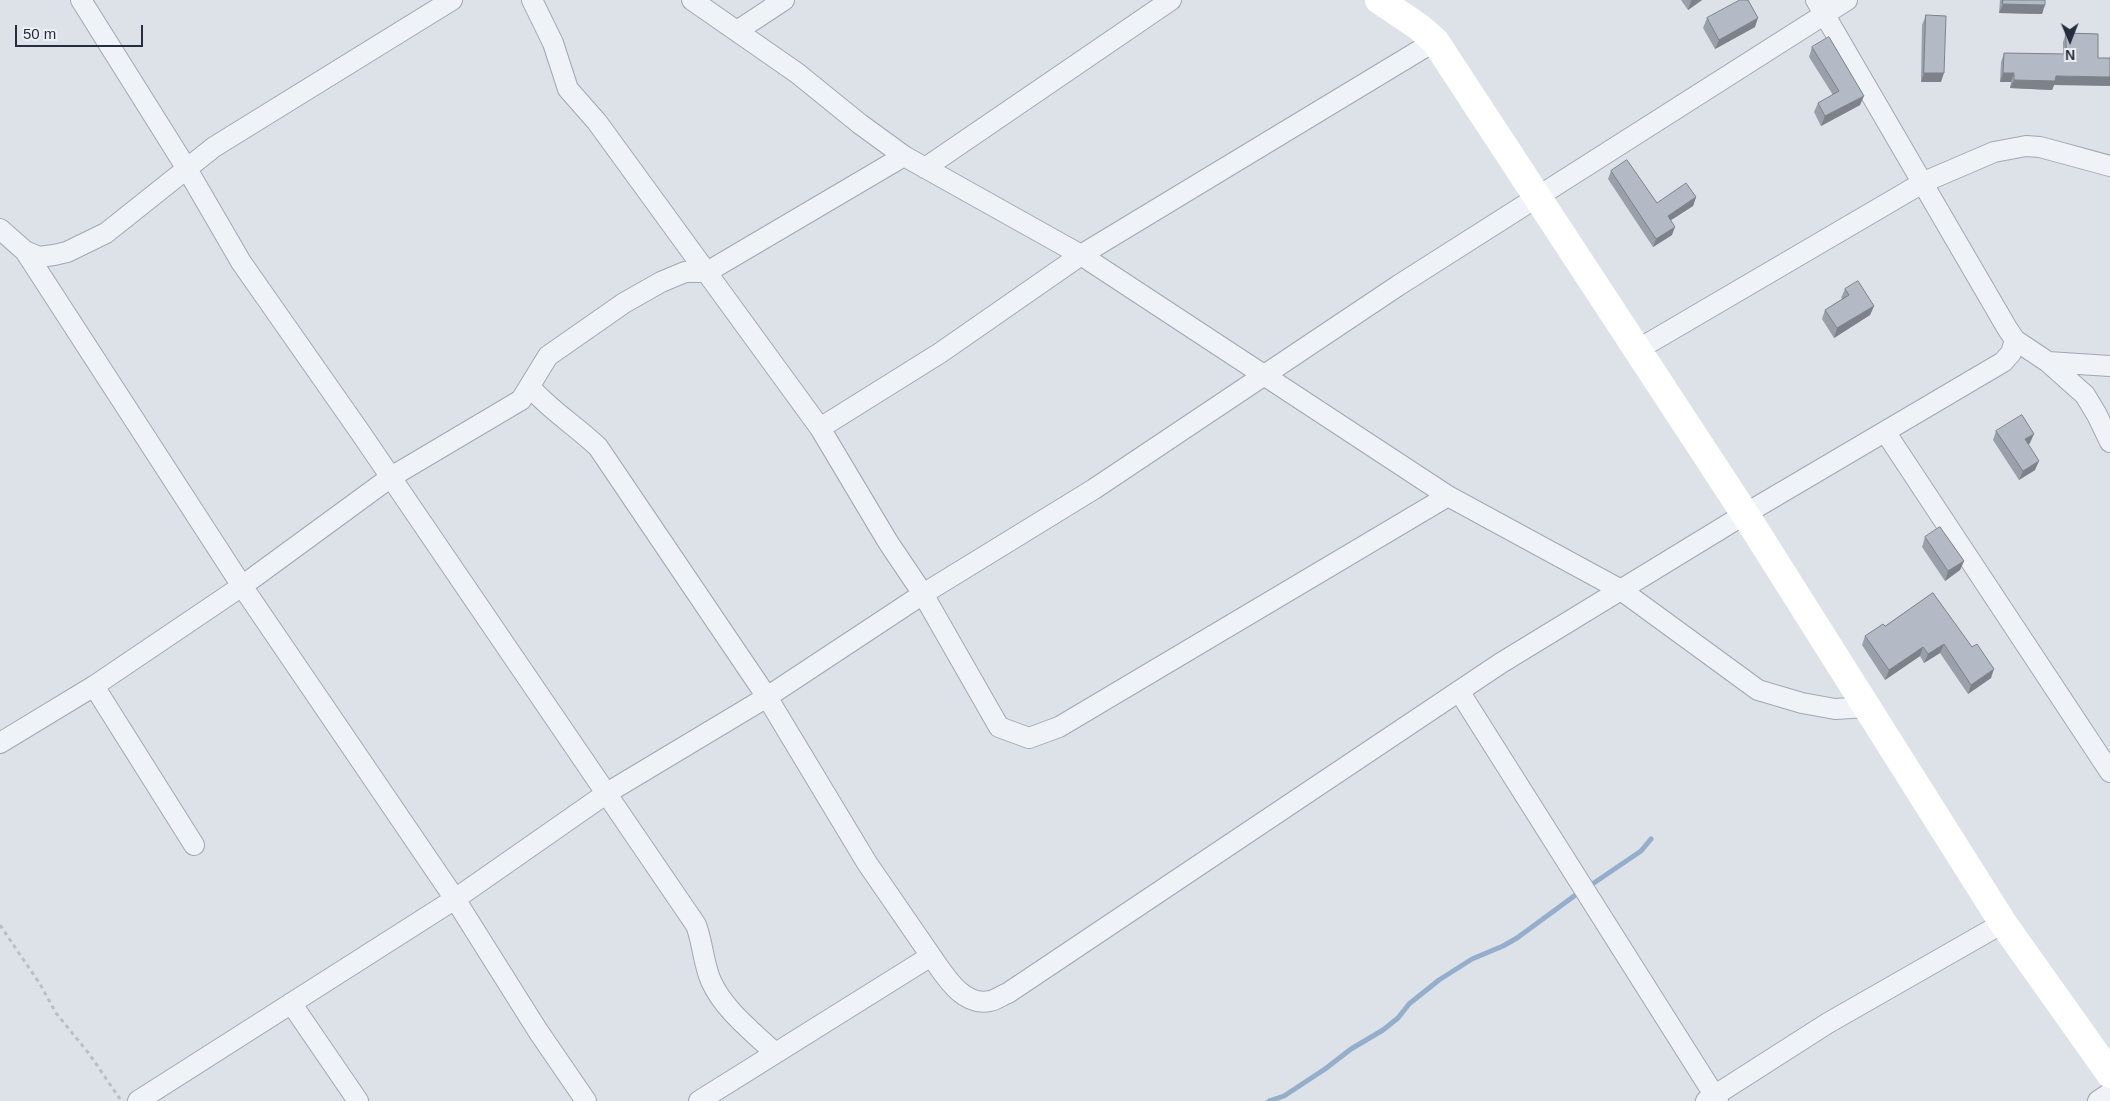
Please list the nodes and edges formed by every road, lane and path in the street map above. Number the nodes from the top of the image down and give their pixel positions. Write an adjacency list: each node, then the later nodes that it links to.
1 (81, 0): 15 (street)
2 (452, 0): 15 (street)
3 (532, 0): 21 (street)
4 (692, 0): 10 (street)
5 (784, 0): 10 (street)
6 (1171, 0): 14 (street)
7 (1379, 0): 11 (main road)
8 (1847, 0): 9 (street)
9 (1820, 7): 16 (street); 17 (street)
10 (737, 31): 12 (street)
11 (1435, 41): 17 (main road); 20 (street)
12 (904, 156): 14 (street); 21 (street)
13 (2110, 166): 16 (street)
14 (925, 168): 20 (street)
15 (187, 169): 19 (street); 31 (street)
16 (1924, 182): 22 (street); 23 (street)
17 (1536, 198): 23 (main road); 26 (street)
18 (0, 229): 19 (street)
19 (25, 252): 34 (street)
20 (1081, 255): 26 (street); 28 (street)
21 (707, 272): 27 (street); 28 (street)
22 (2015, 340): 24 (street); 29 (street)
23 (1637, 350): 33 (main road)
24 (2048, 362): 25 (street); 30 (street)
25 (2110, 366)
26 (1262, 375): 32 (street); 36 (street)
27 (530, 387): 31 (street); 39 (street)
28 (820, 428): 36 (street)
29 (1886, 433): 33 (street); 42 (street)
30 (2110, 442)
31 (391, 478): 34 (street); 43 (street)
32 (1448, 496): 35 (street); 36 (street)
33 (1745, 514): 35 (street); 40 (main road)
34 (242, 586): 37 (street); 45 (street)
35 (1621, 590): 38 (street); 40 (street)
36 (923, 594): 39 (street)
37 (94, 686): 41 (street); 44 (street)
38 (1459, 691): 48 (street); 53 (street)
39 (767, 697): 43 (street); 48 (street)
40 (1868, 707): 46 (main road)
41 (0, 743)
42 (2110, 772)
43 (607, 793): 45 (street); 50 (street)
44 (194, 845)
45 (455, 899): 49 (street); 57 (street)
46 (2002, 923): 51 (main road); 53 (street)
47 (0, 925): 54 (path)
48 (932, 956): 50 (street)
49 (291, 1003): 55 (street); 56 (street)
50 (774, 1053): 58 (street)
51 (2110, 1074)
52 (2110, 1093): 59 (street)
53 (1713, 1099)
54 (121, 1101)
55 (138, 1101)
56 (358, 1101)
57 (586, 1101)
58 (699, 1101)
59 (2098, 1101)

